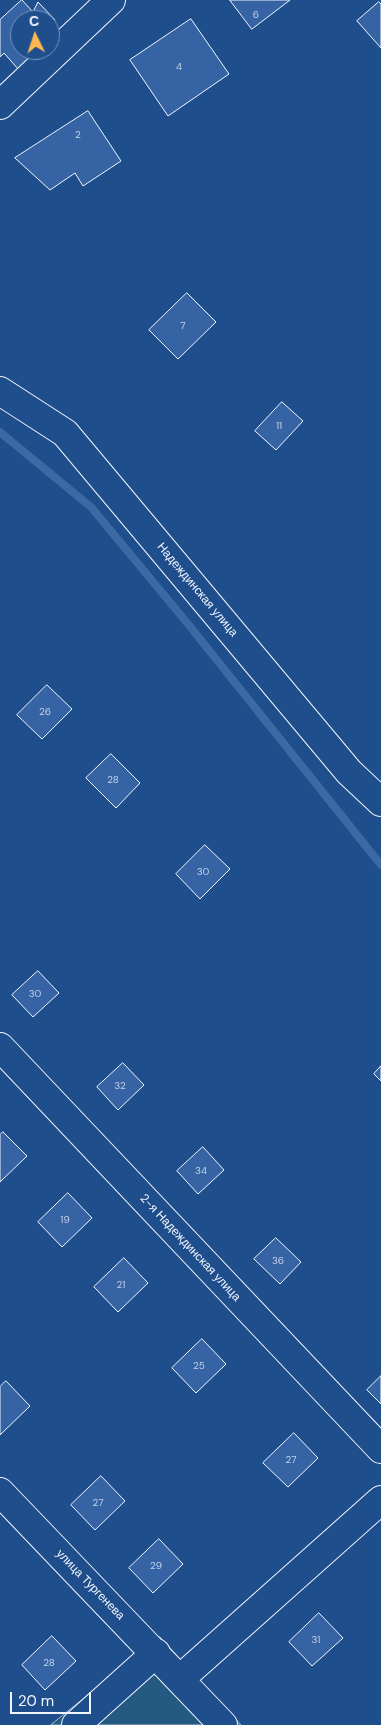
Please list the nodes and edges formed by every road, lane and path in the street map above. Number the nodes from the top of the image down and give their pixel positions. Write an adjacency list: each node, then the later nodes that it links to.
1 (111, 0): 2 (street)
2 (0, 105)
3 (0, 391): 4 (street, Надеждинская улица)
4 (381, 802)
5 (0, 1047): 6 (street, 2-я Надеждинская улица)
6 (381, 1449)
7 (0, 1492): 9 (street, улица Тургенева)
8 (381, 1500): 10 (street)
9 (156, 1653): 10 (street, улица Тургенева); 11 (street)
10 (180, 1679): 12 (street, улица Тургенева)
11 (76, 1725)
12 (223, 1725)

